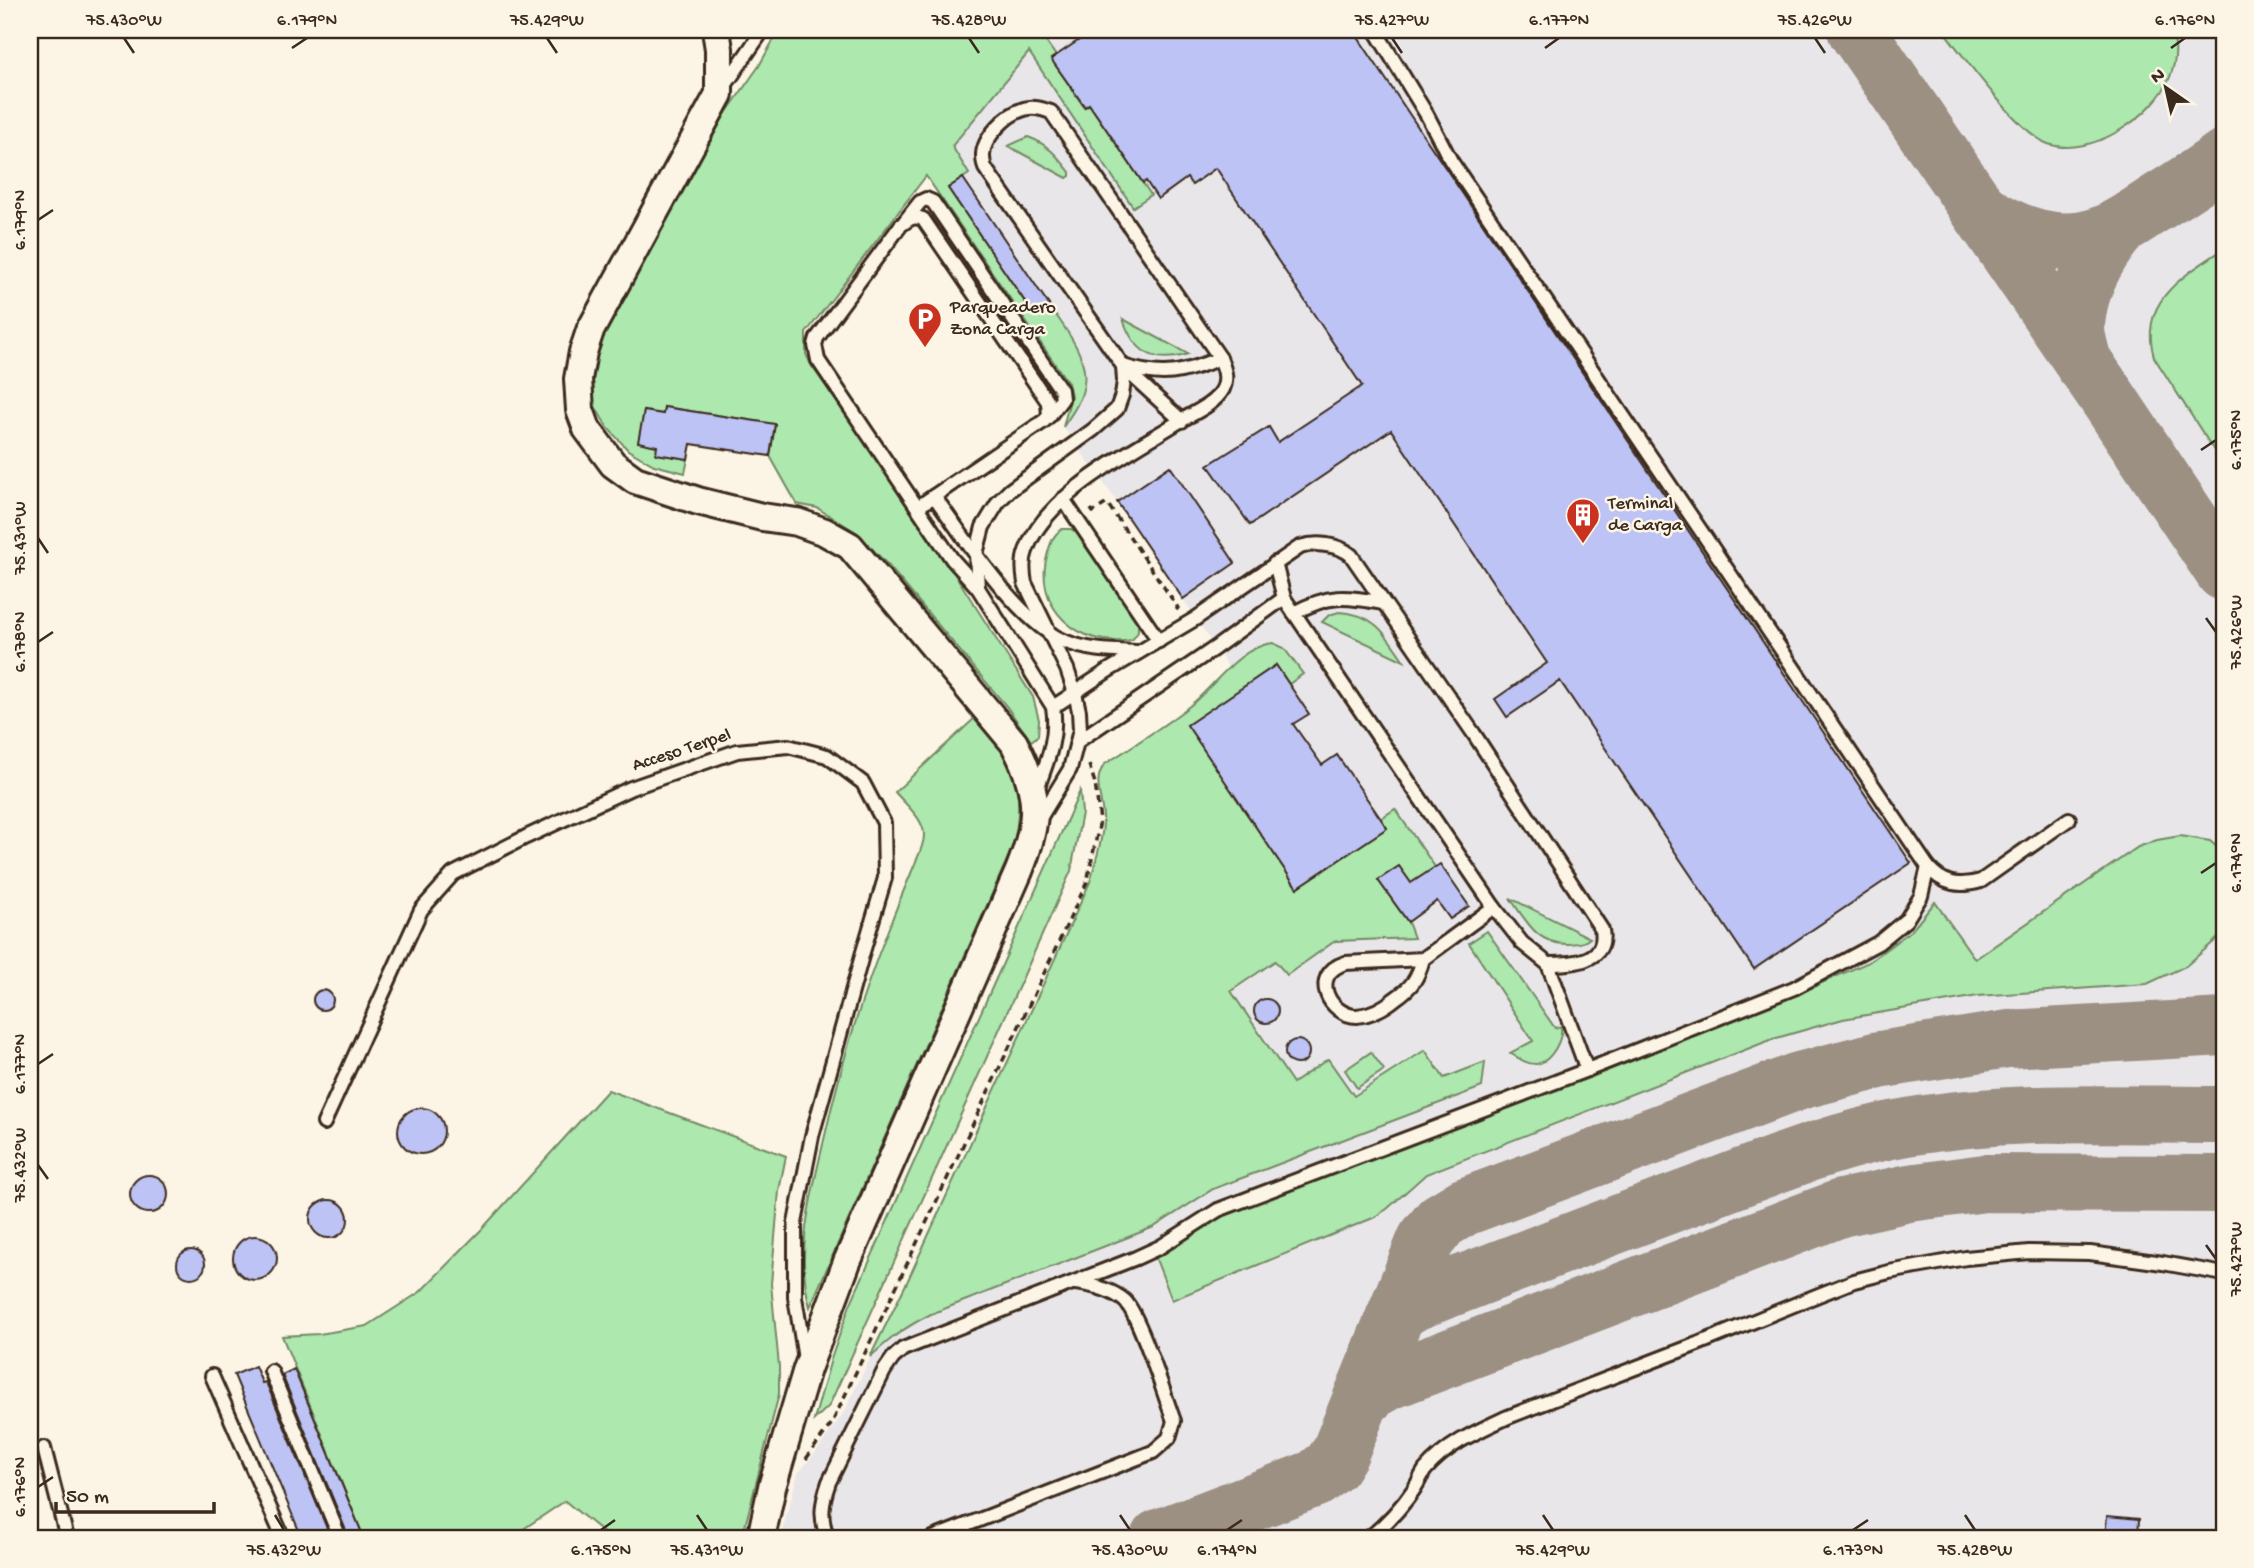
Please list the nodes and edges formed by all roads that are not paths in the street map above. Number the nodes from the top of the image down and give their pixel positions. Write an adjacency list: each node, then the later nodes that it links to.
1 (716, 30): 4 (street)
2 (763, 30): 4 (lane)
3 (1375, 30): 28 (lane)
4 (719, 94): 25 (street)
5 (901, 225): 8 (lane); 8 (lane); 12 (lane)
6 (1220, 358): 7 (lane); 7 (lane); 9 (lane)
7 (1123, 366): 9 (lane); 13 (lane)
8 (1049, 416): 10 (lane)
9 (1182, 421): 11 (lane)
10 (934, 496): 12 (lane); 13 (lane)
11 (1063, 499): 19 (lane); 20 (lane)
12 (918, 507): 15 (lane)
13 (976, 554): 15 (lane); 19 (lane)
14 (1275, 563): 16 (lane); 17 (lane); 20 (lane)
15 (978, 588): 23 (lane)
16 (1284, 598): 18 (lane); 24 (lane)
17 (1383, 603): 18 (lane); 31 (lane)
18 (1294, 612): 29 (lane)
19 (1047, 632): 21 (lane); 22 (lane)
20 (1158, 642): 21 (lane)
21 (1140, 652): 22 (lane)
22 (1075, 693): 23 (lane); 24 (lane)
23 (1053, 707): 25 (lane)
24 (1079, 740): 27 (lane)
25 (1034, 799): 27 (street)
26 (2069, 819): 28 (lane)
27 (1033, 830): 36 (street)
28 (1928, 867): 32 (lane)
29 (1494, 907): 30 (lane); 31 (lane)
30 (1423, 960): 30 (lane)
31 (1548, 964): 32 (lane)
32 (1587, 1070): 35 (lane)
33 (324, 1123): 36 (lane, Acceso Terpel)
34 (2224, 1274): 46 (lane)
35 (1071, 1283): 44 (lane); 45 (lane)
36 (807, 1369): 43 (street)
37 (271, 1371): 42 (lane)
38 (212, 1376): 41 (lane)
39 (44, 1448): 40 (lane)
40 (66, 1538)
41 (283, 1538)
42 (340, 1538)
43 (761, 1538)
44 (828, 1538)
45 (933, 1538)
46 (1369, 1538)

